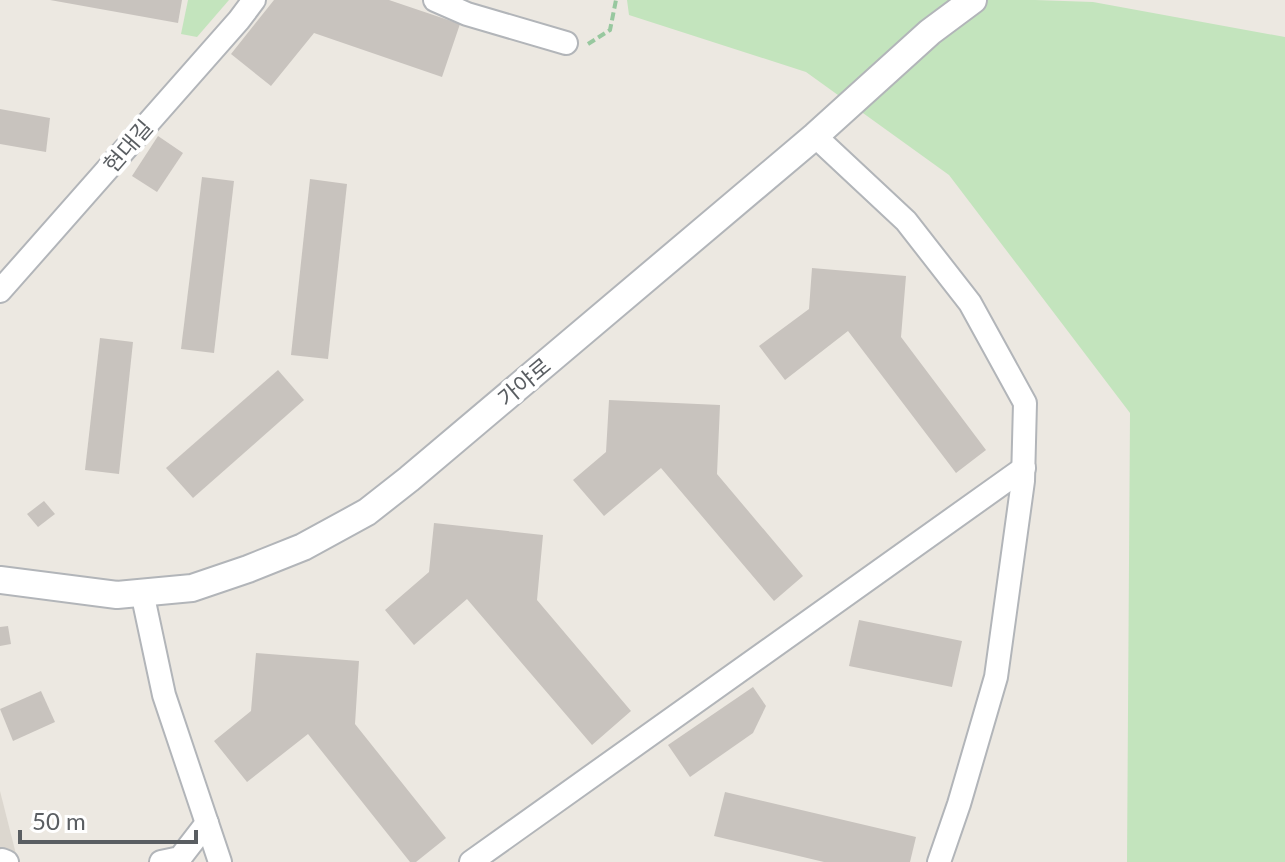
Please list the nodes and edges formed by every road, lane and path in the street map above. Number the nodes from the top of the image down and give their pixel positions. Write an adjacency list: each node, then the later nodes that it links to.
1 (254, 0): 7 (street, 현대길)
2 (435, 0): 5 (street)
3 (616, 0): 5 (path)
4 (973, 0): 6 (street, 가야로)
5 (566, 43)
6 (815, 136): 8 (street); 10 (street, 가야로)
7 (0, 291)
8 (1024, 468): 14 (street); 15 (street)
9 (0, 580): 10 (street, 가야로)
10 (142, 592): 11 (street)
11 (207, 823): 12 (street); 13 (street)
12 (161, 862)
13 (220, 862)
14 (471, 862)
15 (939, 862)

